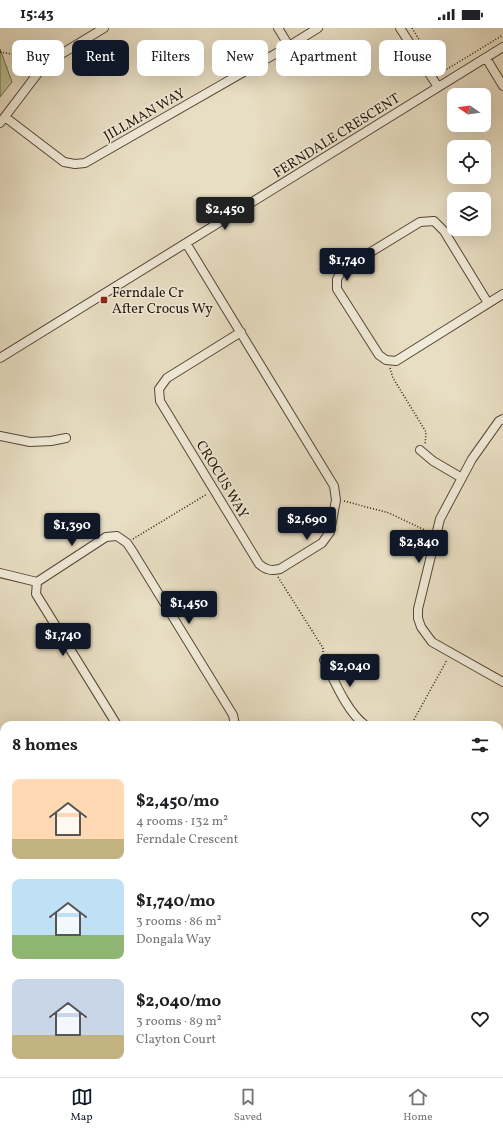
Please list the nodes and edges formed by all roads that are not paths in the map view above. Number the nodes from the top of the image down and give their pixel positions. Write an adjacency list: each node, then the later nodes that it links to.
1 (104, 28): 12 (street)
2 (278, 28): 5 (street)
3 (318, 28): 6 (street, JILLMAN WAY)
4 (400, 28): 11 (street)
5 (285, 40)
6 (299, 40)
7 (503, 47): 9 (street, FERNDALE CRESCENT)
8 (276, 53): 12 (street, JILLMAN WAY)
9 (486, 58): 10 (street); 11 (street, FERNDALE CRESCENT)
10 (503, 86)
11 (438, 87): 13 (street, FERNDALE CRESCENT)
12 (2, 120)
13 (186, 243): 16 (street); 17 (street, FERNDALE CRESCENT)
14 (503, 294): 15 (street)
15 (488, 303): 15 (street)
16 (241, 332): 16 (street, CROCUS WAY)
17 (0, 358)
18 (503, 418): 22 (street)
19 (0, 436): 20 (street)
20 (66, 438)
21 (420, 450): 22 (street)
22 (462, 478): 26 (street)
23 (0, 573): 24 (street)
24 (37, 582): 27 (street); 28 (street)
25 (324, 660): 29 (street)
26 (503, 682)
27 (115, 721)
28 (234, 721)
29 (359, 721)

